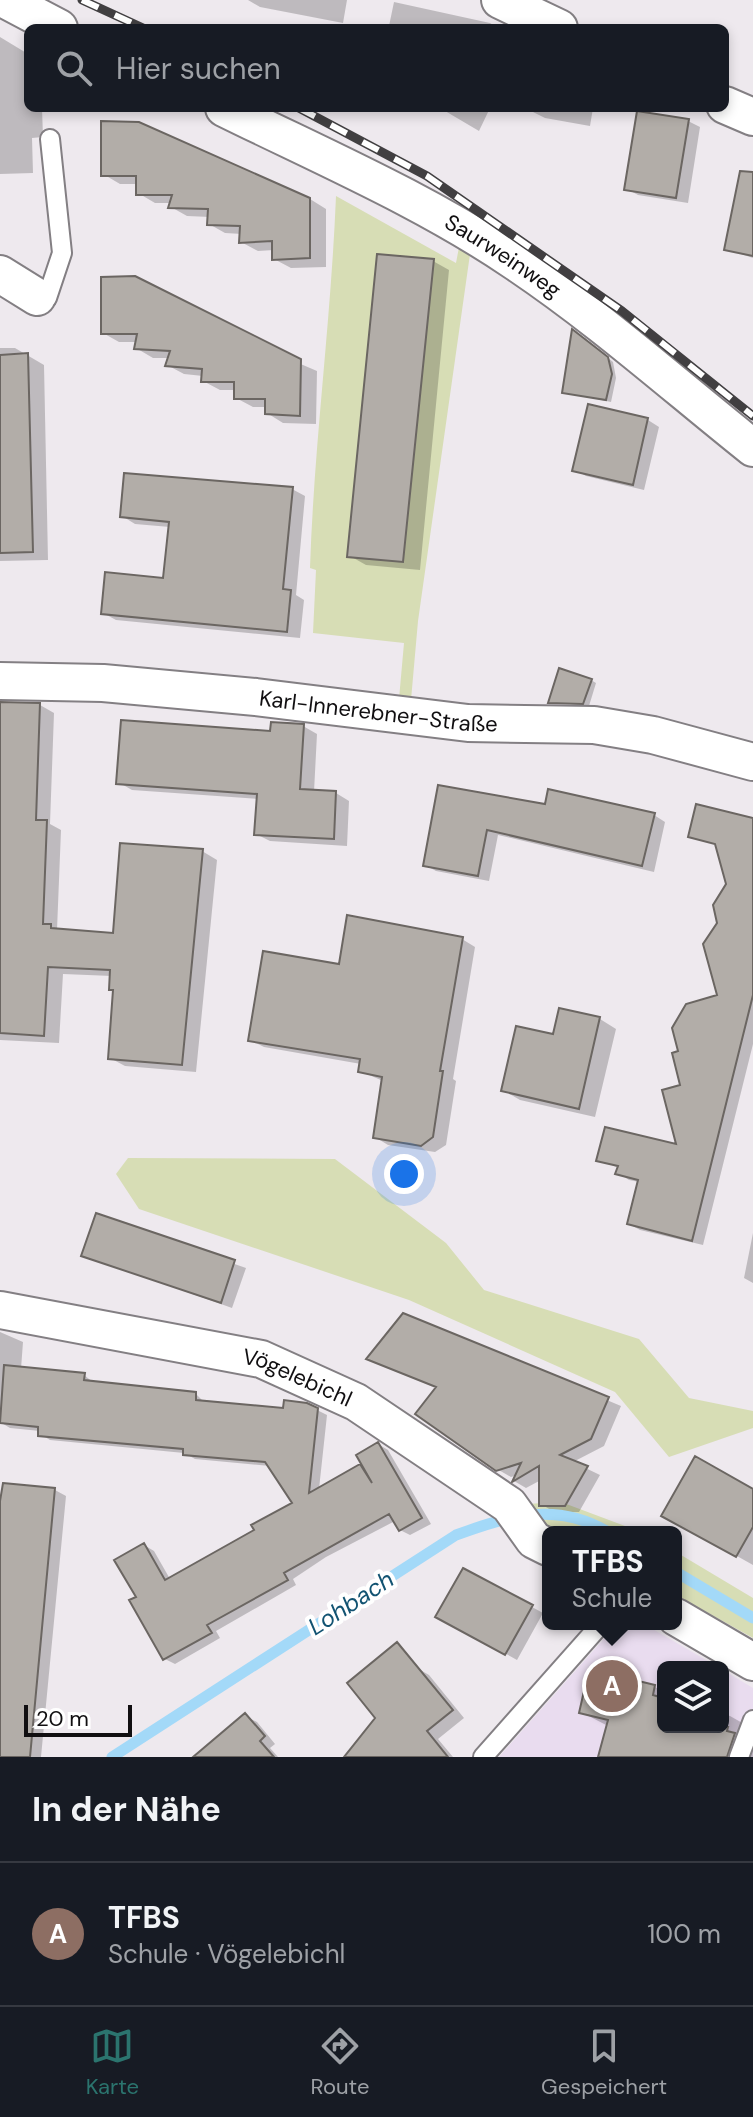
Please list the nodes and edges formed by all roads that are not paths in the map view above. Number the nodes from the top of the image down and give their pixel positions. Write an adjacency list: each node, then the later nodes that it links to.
1 (6, 0): 3 (street)
2 (500, 0): 4 (street)
3 (51, 24)
4 (551, 24)
5 (729, 107): 7 (street)
6 (232, 112): 11 (street, Saurweinweg)
7 (753, 117)
8 (50, 139): 10 (lane)
9 (0, 274): 10 (street)
10 (37, 297)
11 (753, 448)
12 (0, 681): 13 (street, Karl-Innerebner-Straße)
13 (753, 762)
14 (0, 1310): 15 (street, Vögelebichl)
15 (541, 1544)
16 (682, 1621): 18 (street)
17 (597, 1630): 20 (lane)
18 (753, 1662)
19 (753, 1720): 21 (lane)
20 (483, 1757)
21 (739, 1757)

